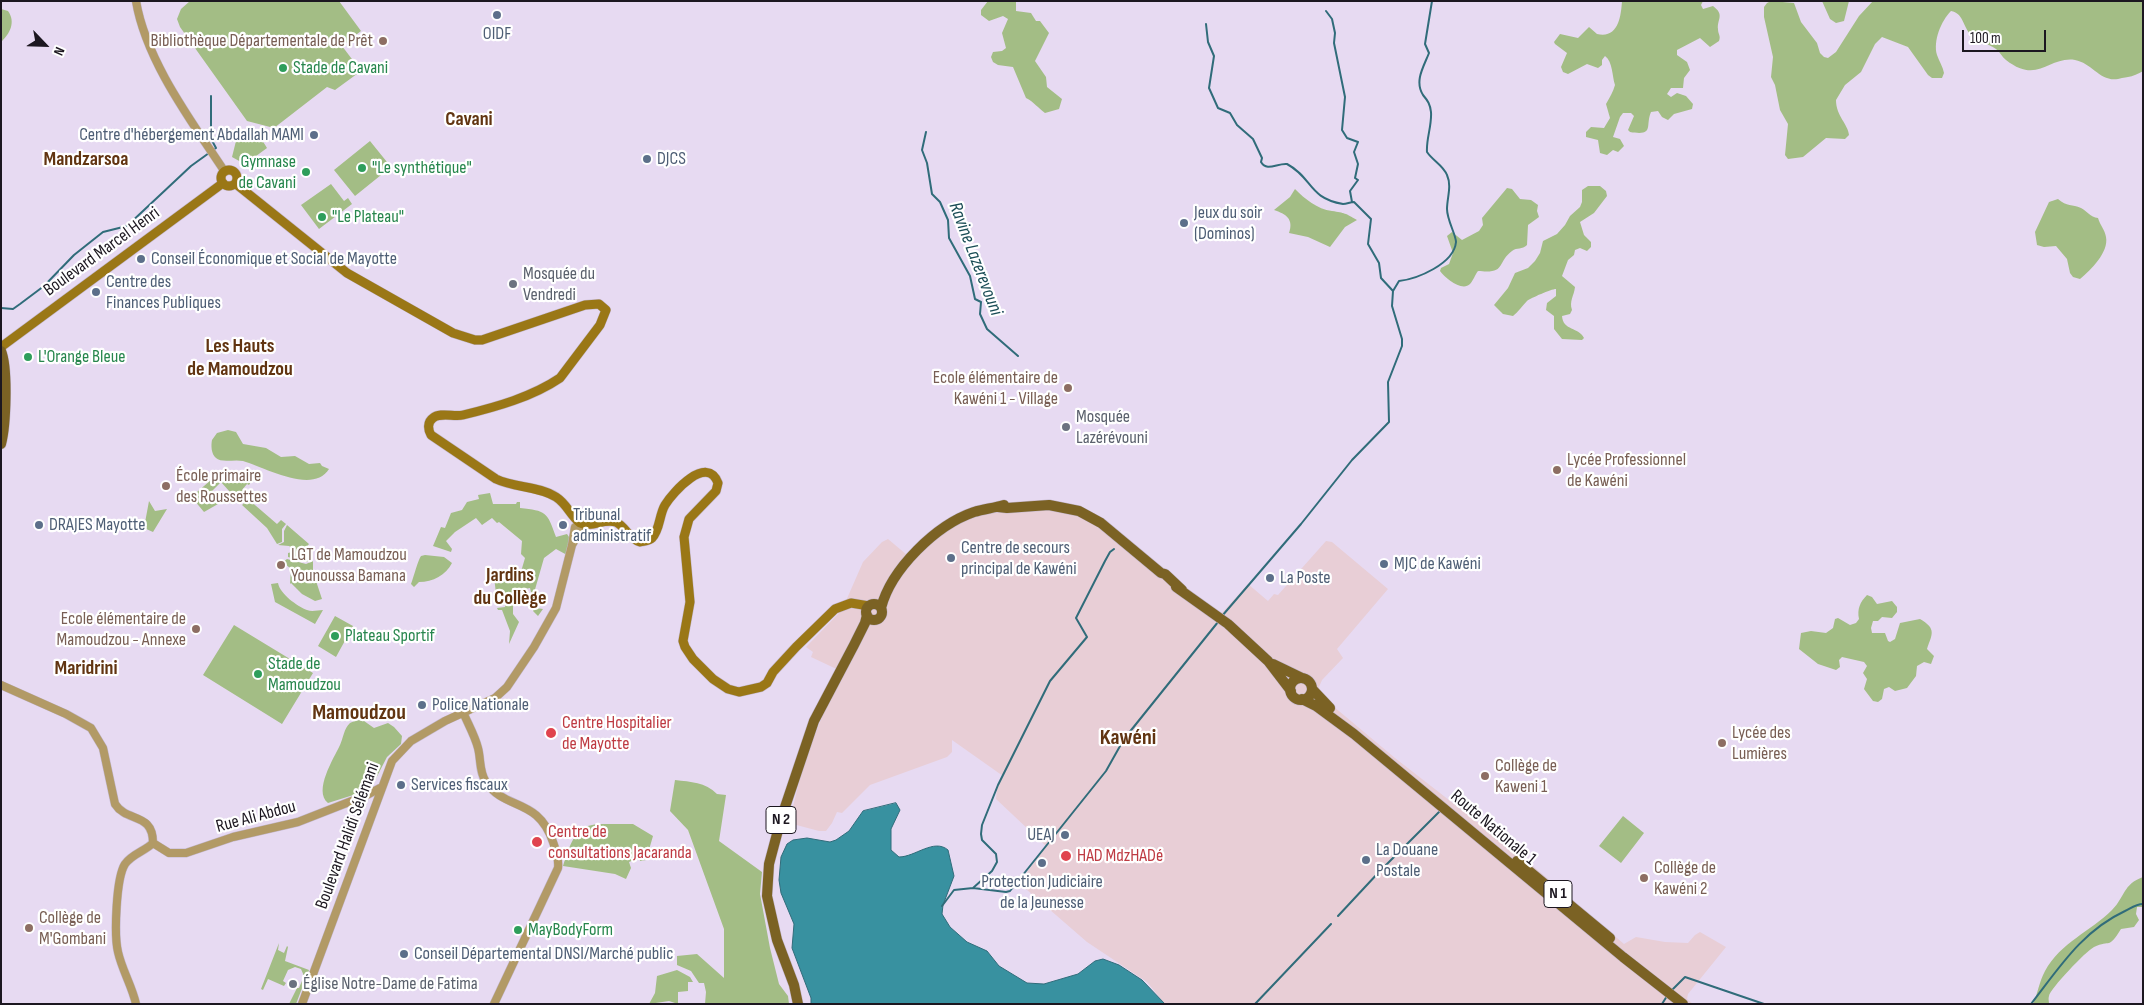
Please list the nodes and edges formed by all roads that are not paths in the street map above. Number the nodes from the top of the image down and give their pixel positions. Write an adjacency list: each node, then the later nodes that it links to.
1 (136, 1): 2 (street)
2 (225, 172): 3 (main road); 4 (main road)
3 (223, 183): 4 (main road); 5 (main road, Boulevard Marcel Henri)
4 (236, 184): 10 (main road)
5 (1, 347)
6 (1, 351): 8 (main road)
7 (1, 373): 8 (main road)
8 (4, 394): 9 (main road)
9 (1, 444)
10 (579, 527): 12 (main road); 19 (street, Boulevard Halidi Sélémani)
11 (896, 577): 12 (main road); 12 (main road); 13 (main road)
12 (869, 611): 29 (main road, N 2)
13 (1268, 661): 14 (main road); 17 (main road)
14 (1302, 678): 16 (main road); 17 (main road)
15 (3, 685): 23 (street)
16 (1312, 689): 18 (main road); 24 (main road, Route Nationale 1 / N 1)
17 (1291, 691): 18 (main road)
18 (1302, 699): 24 (main road, Route Nationale 1 / N 1)
19 (463, 712): 20 (street, Boulevard Halidi Sélémani); 28 (street)
20 (380, 788): 21 (street, Rue Ali Abdou); 22 (street, Boulevard Halidi Sélémani)
21 (367, 795): 22 (street); 23 (street, Rue Ali Abdou)
22 (376, 799): 27 (street, Boulevard Halidi Sélémani)
23 (153, 843): 26 (street)
24 (1663, 987): 25 (main road, Route Nationale 1 / N 1)
25 (1679, 1000)
26 (136, 1004)
27 (302, 1004)
28 (494, 1004)
29 (798, 1004)

